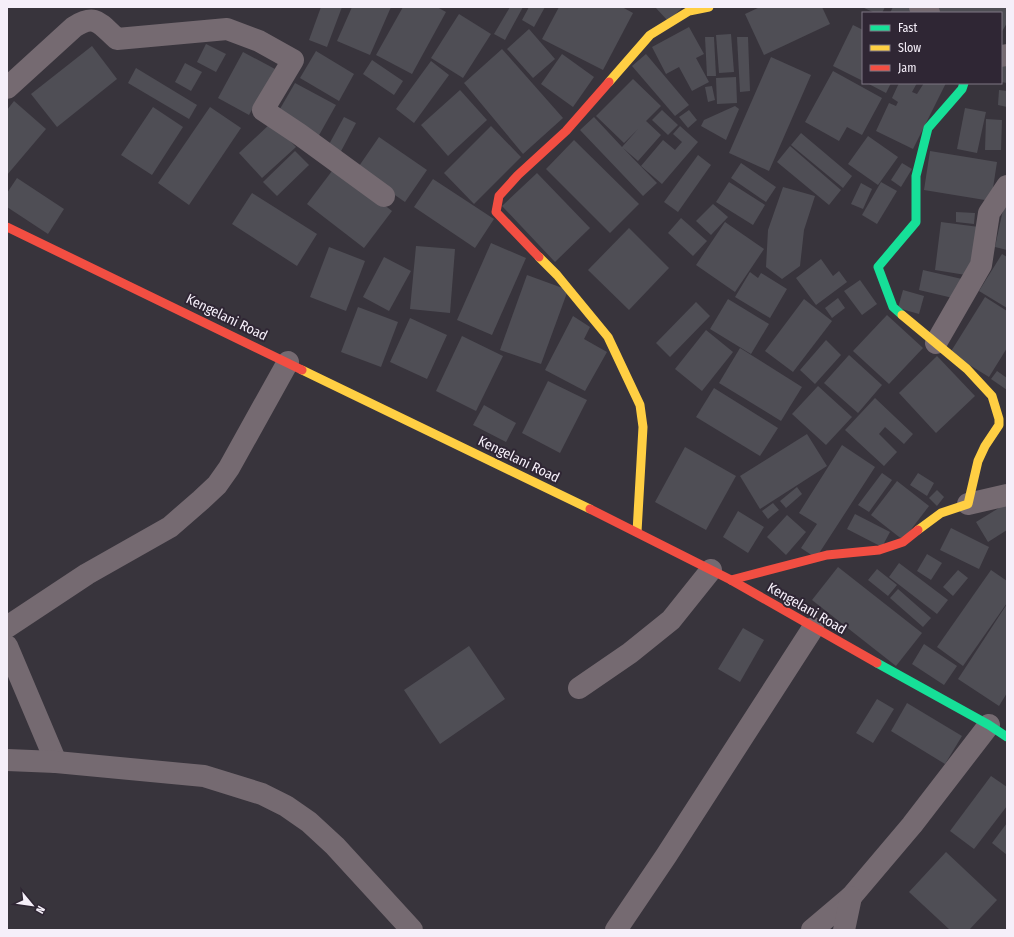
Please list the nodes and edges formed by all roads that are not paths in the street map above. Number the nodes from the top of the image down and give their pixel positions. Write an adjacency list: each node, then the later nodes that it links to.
1 (709, 7): 12 (street)
2 (964, 84): 7 (street)
3 (7, 88): 5 (street)
4 (1007, 186): 7 (street)
5 (384, 196)
6 (7, 227): 8 (street, Kengelani Road)
7 (936, 343): 9 (street)
8 (288, 362): 12 (street, Kengelani Road); 15 (street)
9 (1003, 416): 11 (street)
10 (1007, 495): 11 (street)
11 (968, 504): 14 (street)
12 (637, 532): 13 (street, Kengelani Road)
13 (711, 570): 14 (street, Kengelani Road); 18 (street)
14 (731, 580): 16 (street, Kengelani Road)
15 (7, 627)
16 (813, 628): 19 (street, Kengelani Road); 25 (street)
17 (7, 646): 22 (street)
18 (580, 688)
19 (989, 725): 20 (street, Kengelani Road); 23 (street)
20 (1007, 737)
21 (7, 760): 22 (street)
22 (56, 762): 24 (street)
23 (852, 896): 26 (street); 27 (street)
24 (412, 930)
25 (616, 930)
26 (812, 930)
27 (844, 930)

